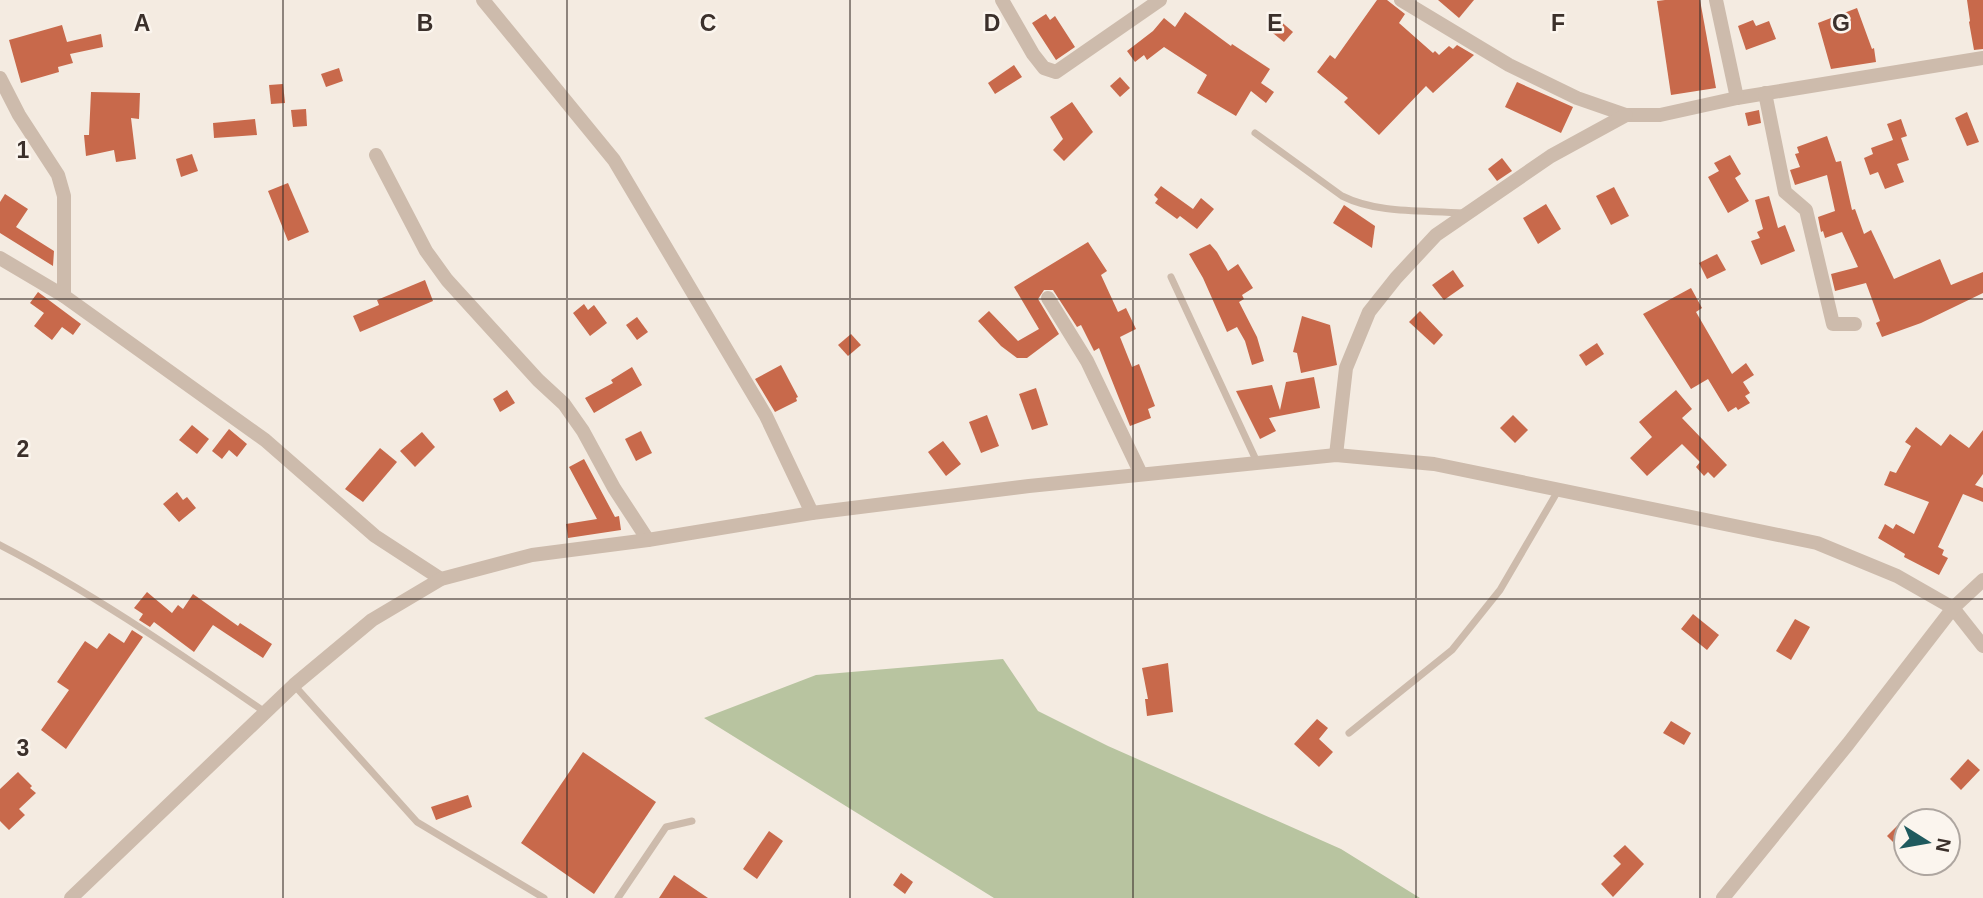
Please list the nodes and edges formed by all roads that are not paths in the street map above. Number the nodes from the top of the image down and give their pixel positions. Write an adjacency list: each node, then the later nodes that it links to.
1 (483, 0): 23 (street)
2 (1002, 0): 3 (street)
3 (1160, 0)
4 (1401, 0): 10 (street)
5 (1716, 0): 9 (street)
6 (1983, 58): 8 (street)
7 (0, 78): 16 (street)
8 (1765, 93): 9 (street); 18 (street)
9 (1737, 98): 10 (street)
10 (1626, 115): 13 (street)
11 (1255, 133): 13 (lane)
12 (376, 155): 24 (street)
13 (1465, 214): 19 (street)
14 (0, 258): 16 (street)
15 (1171, 277): 20 (lane)
16 (64, 296): 26 (street)
17 (1048, 298): 21 (street)
18 (1856, 324)
19 (1336, 455): 20 (street); 22 (street)
20 (1257, 462): 21 (street)
21 (1141, 474): 23 (street)
22 (1560, 489): 28 (street); 32 (lane)
23 (812, 513): 24 (street)
24 (648, 540): 26 (street)
25 (0, 545): 31 (lane)
26 (441, 579): 30 (street)
27 (1983, 580): 28 (street)
28 (1953, 608): 29 (street); 37 (street)
29 (1983, 646)
30 (293, 685): 31 (street); 35 (lane)
31 (265, 712): 34 (street)
32 (1349, 733)
33 (692, 821): 36 (lane)
34 (71, 898)
35 (544, 898)
36 (618, 898)
37 (1723, 898)

